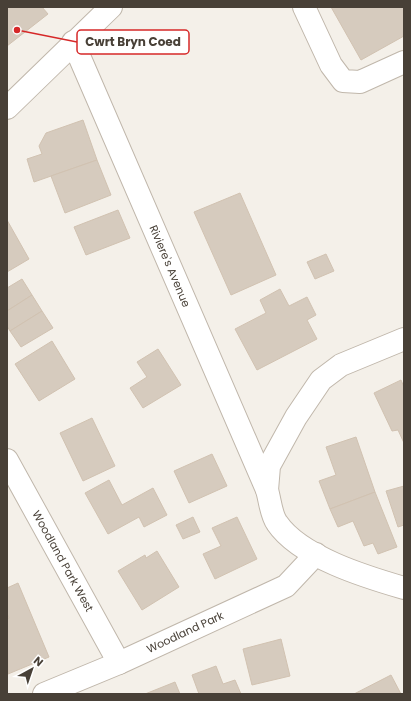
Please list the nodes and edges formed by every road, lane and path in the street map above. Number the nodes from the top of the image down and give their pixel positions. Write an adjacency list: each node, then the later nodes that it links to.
1 (111, 7): 3 (street)
2 (304, 7): 4 (street)
3 (73, 42): 5 (street); 8 (street, Riviere's Avenue)
4 (404, 62)
5 (7, 108)
6 (404, 339): 8 (street)
7 (7, 460): 11 (street, Woodland Park West)
8 (267, 490): 9 (street)
9 (316, 554): 10 (street); 11 (street, Woodland Park)
10 (404, 588)
11 (119, 663): 12 (street, Woodland Park)
12 (44, 694)

